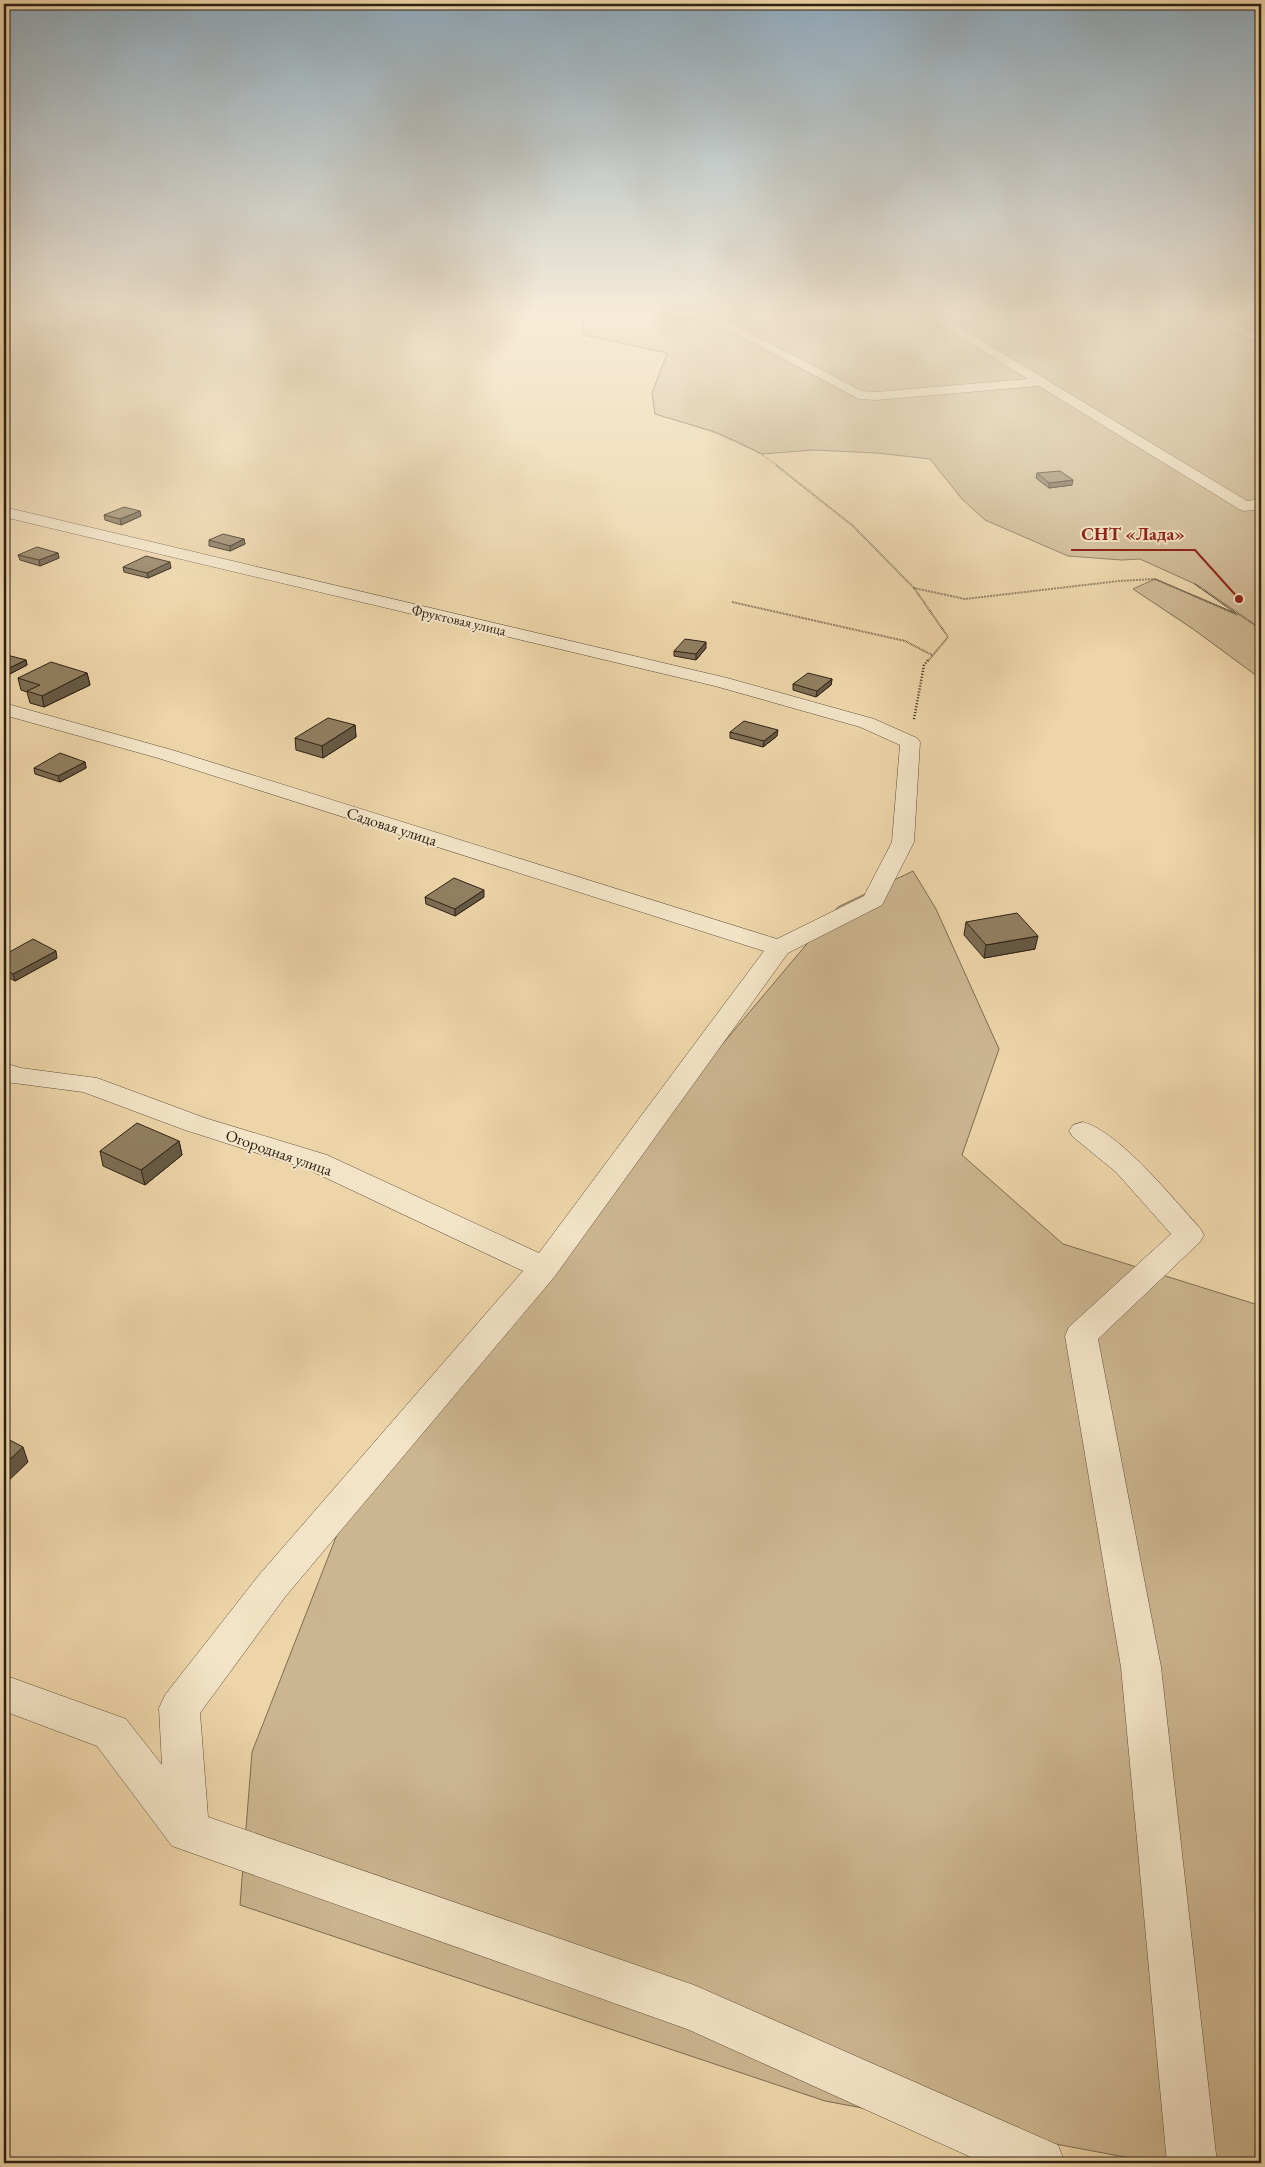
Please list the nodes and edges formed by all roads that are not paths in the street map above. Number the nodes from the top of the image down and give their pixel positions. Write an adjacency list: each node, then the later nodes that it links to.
1 (1094, 415): 2 (street)
2 (1261, 504)
3 (4, 512): 5 (street, Фруктовая улица)
4 (4, 709): 5 (street, Садовая улица)
5 (779, 948): 8 (street)
6 (4, 1071): 8 (street, Огородная улица)
7 (1083, 1131): 12 (street)
8 (544, 1268): 10 (street)
9 (4, 1693): 10 (street)
10 (187, 1831): 11 (street)
11 (1040, 2163)
12 (1192, 2163)

